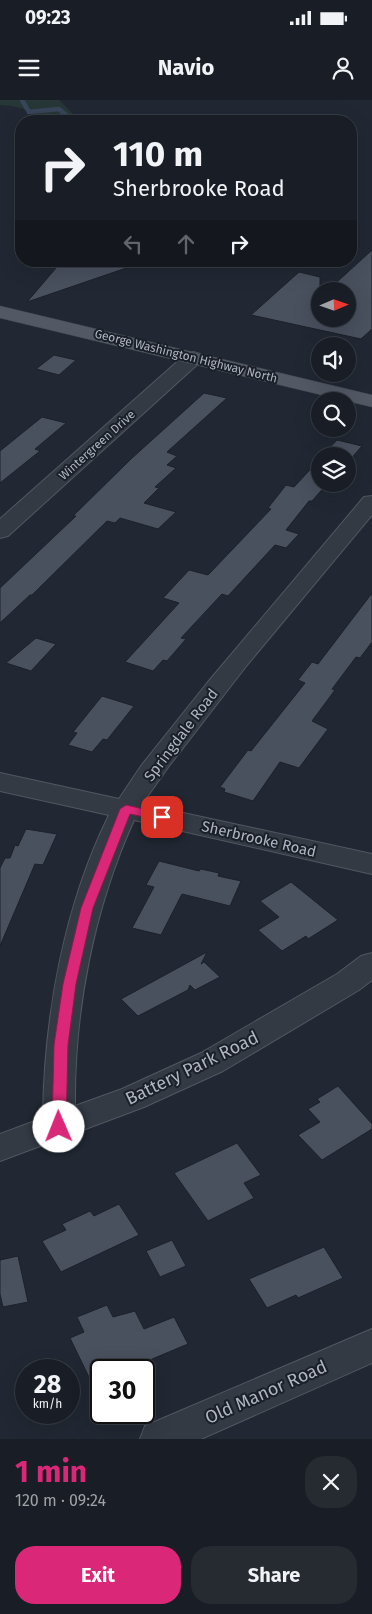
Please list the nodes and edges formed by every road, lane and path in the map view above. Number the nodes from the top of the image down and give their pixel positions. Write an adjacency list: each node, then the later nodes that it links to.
1 (0, 312): 2 (main road, George Washington Highway North)
2 (193, 358): 3 (main road, George Washington Highway North); 5 (street, Wintergreen Drive)
3 (372, 401)
4 (372, 502): 7 (street, Springdale Road)
5 (0, 531)
6 (0, 782): 7 (street, Sherbrooke Road)
7 (126, 809): 8 (street, Sherbrooke Road); 10 (street, Springdale Road)
8 (372, 864)
9 (372, 964): 10 (street, Battery Park Road)
10 (59, 1127): 11 (street, Battery Park Road)
11 (0, 1148)
12 (372, 1346): 13 (street, Old Manor Road)
13 (160, 1439)

